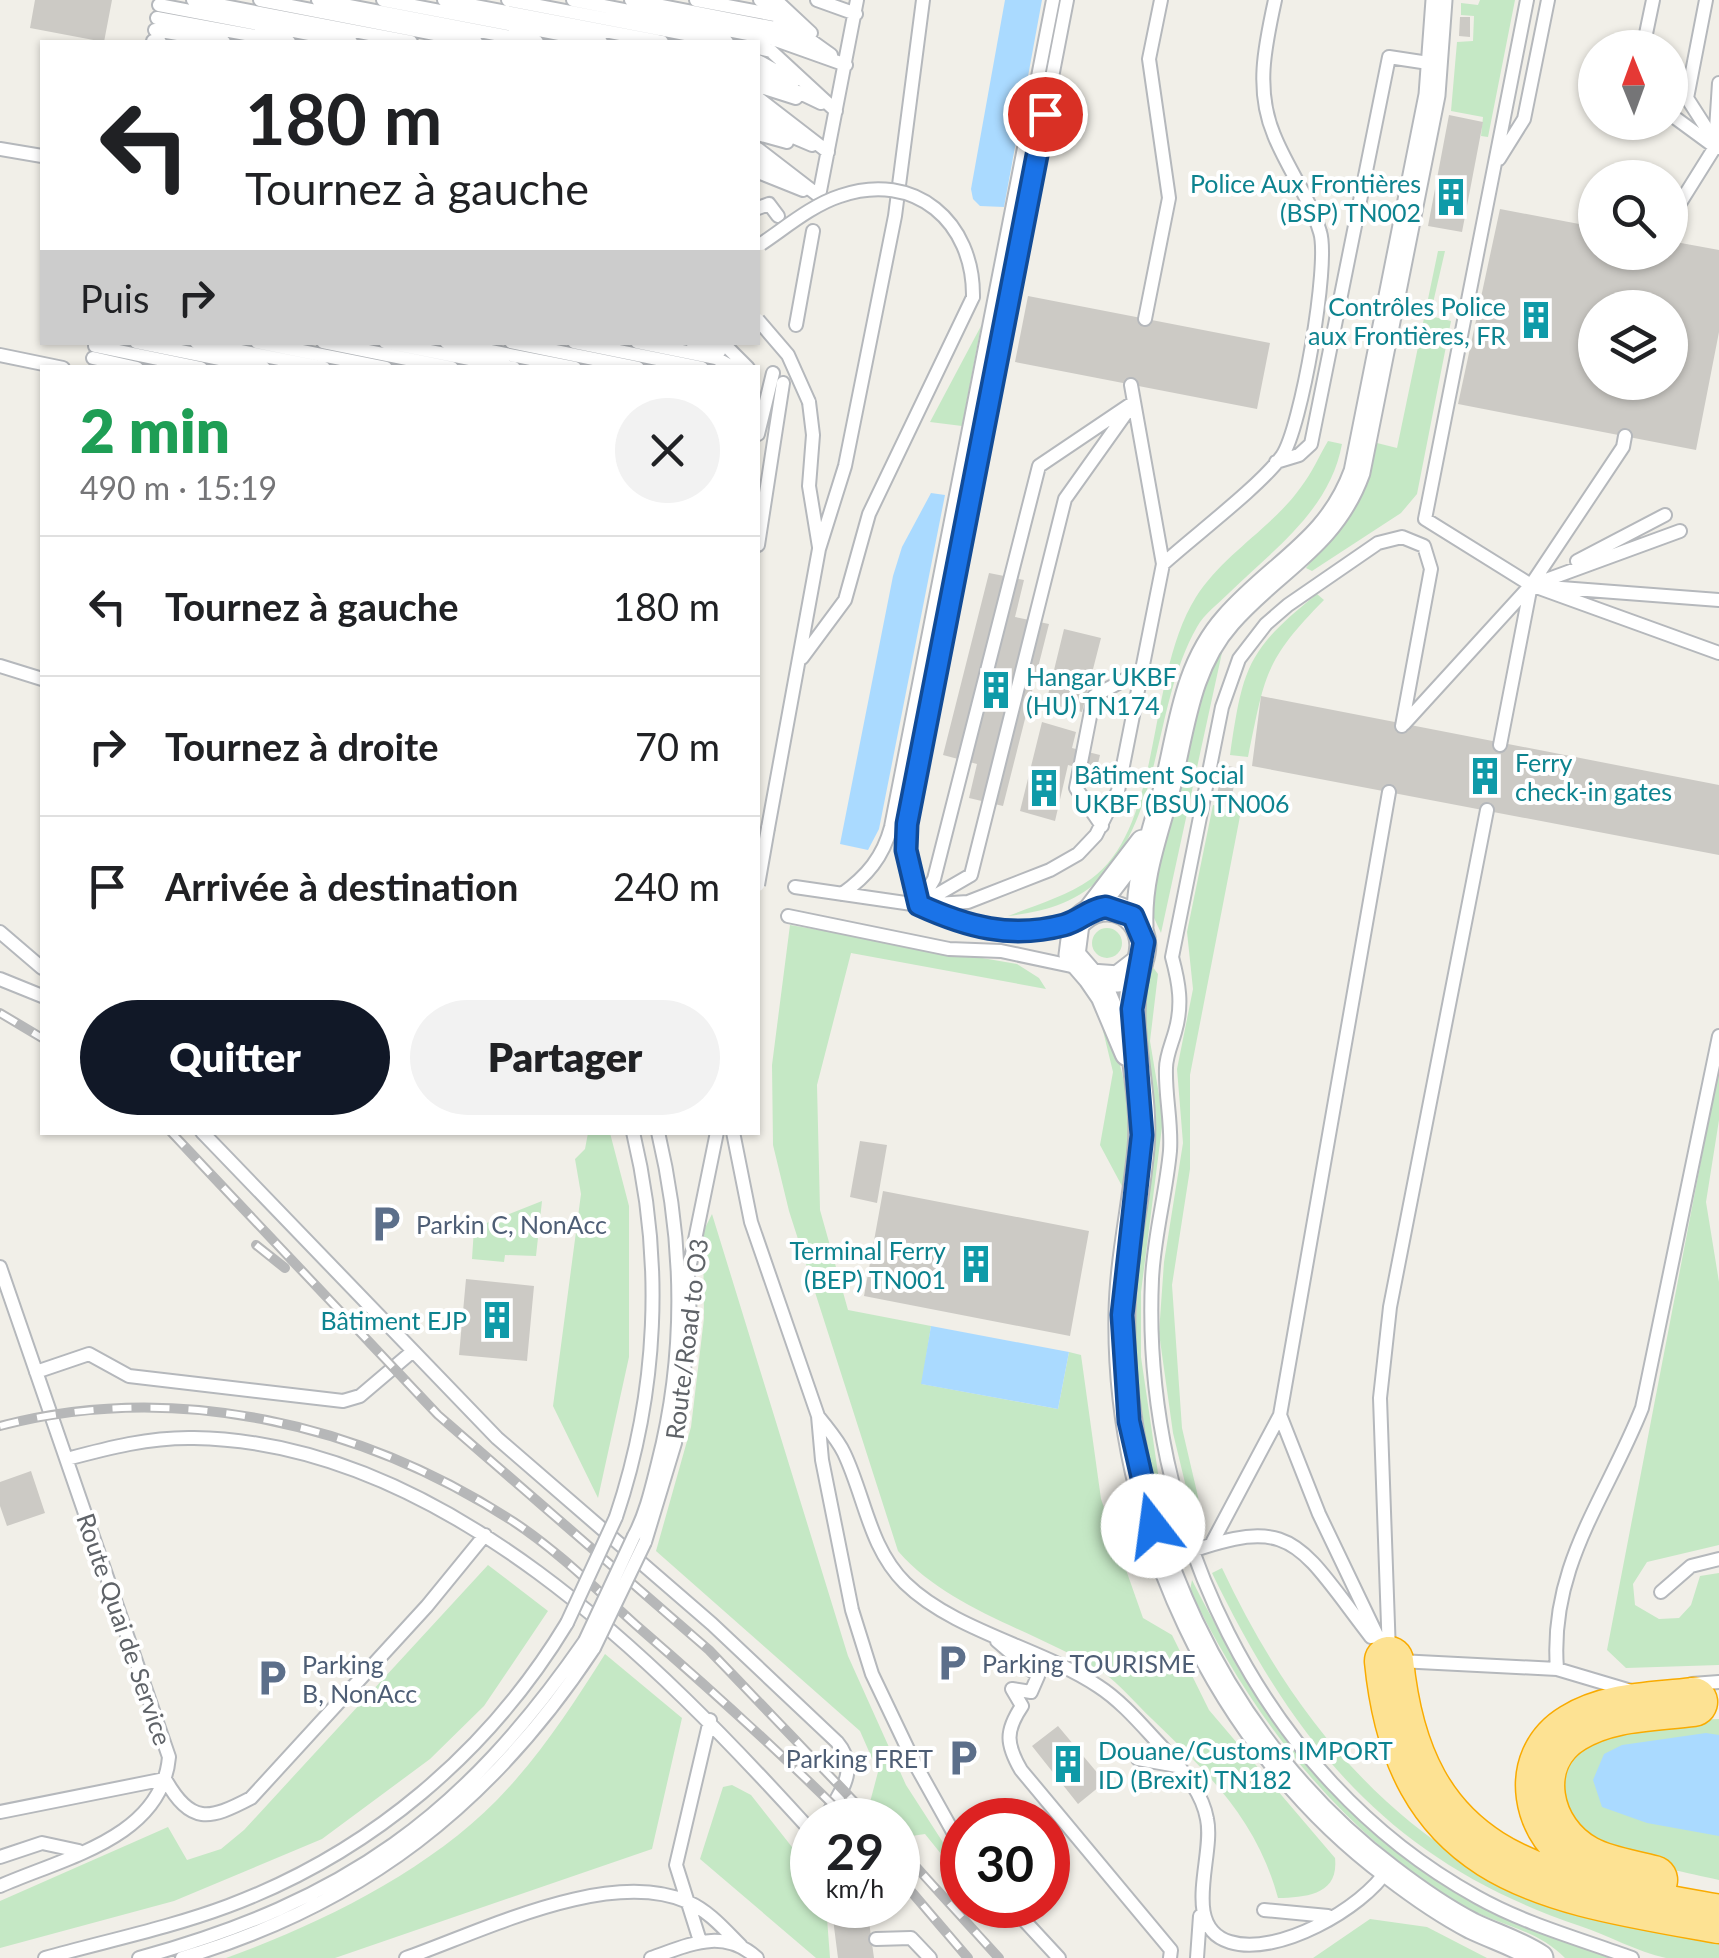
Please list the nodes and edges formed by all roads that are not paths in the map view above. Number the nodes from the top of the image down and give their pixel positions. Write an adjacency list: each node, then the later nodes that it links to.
1 (193, 0): 29 (lane)
2 (260, 0): 30 (lane)
3 (318, 0): 31 (lane)
4 (383, 0): 32 (lane)
5 (444, 0): 33 (lane)
6 (508, 0): 34 (lane)
7 (573, 0): 38 (lane)
8 (630, 0): 38 (lane)
9 (696, 0): 38 (lane)
10 (760, 0): 38 (lane)
11 (817, 0): 23 (lane)
12 (836, 0): 23 (lane)
13 (923, 0): 102 (lane)
14 (1053, 0): 118 (lane)
15 (1067, 0): 119 (lane)
16 (1161, 0): 63 (lane)
17 (1275, 0): 98 (lane)
18 (1438, 0): 37 (street)
19 (1527, 0): 54 (lane)
20 (1548, 0): 54 (lane)
21 (1652, 0): 25 (lane)
22 (1706, 0): 48 (lane)
23 (856, 7): 38 (lane)
24 (156, 26): 26 (lane); 27 (lane); 28 (lane)
25 (1646, 30)
26 (216, 40)
27 (272, 40)
28 (328, 40)
29 (401, 40)
30 (466, 40)
31 (527, 40)
32 (591, 40)
33 (652, 40)
34 (717, 40)
35 (760, 48): 44 (lane)
36 (760, 61): 44 (lane)
37 (1435, 64): 98 (lane); 114 (street)
38 (846, 65): 44 (lane)
39 (760, 74): 44 (lane)
40 (1719, 83): 48 (lane)
41 (760, 87): 44 (lane)
42 (760, 100): 51 (lane)
43 (760, 111): 51 (lane)
44 (836, 112): 51 (lane)
45 (760, 123): 51 (lane)
46 (1688, 126): 48 (lane)
47 (760, 135): 51 (lane)
48 (1718, 145): 57 (lane)
49 (0, 149): 52 (lane)
50 (760, 151): 58 (lane)
51 (828, 152): 58 (lane)
52 (40, 156)
53 (760, 162): 58 (lane)
54 (1494, 166): 104 (lane)
55 (760, 173): 58 (lane)
56 (760, 182): 58 (lane)
57 (1688, 191)
58 (819, 196)
59 (814, 232): 62 (lane)
60 (798, 240): 62 (lane)
61 (760, 244): 107 (lane, bridge)
62 (809, 253): 65 (lane)
63 (1145, 318)
64 (760, 322): 102 (lane, bridge)
65 (796, 326)
66 (151, 345): 82 (lane)
67 (211, 345): 83 (lane)
68 (272, 345): 84 (lane)
69 (338, 345): 85 (lane)
70 (401, 345): 86 (lane)
71 (461, 345): 87 (lane)
72 (526, 345): 88 (lane)
73 (589, 345): 89 (lane)
74 (652, 345): 90 (lane)
75 (701, 345): 91 (lane)
76 (720, 345): 92 (lane)
77 (93, 354): 80 (lane); 81 (lane)
78 (0, 355): 79 (lane)
79 (49, 365)
80 (128, 365)
81 (179, 365)
82 (249, 365)
83 (309, 365)
84 (371, 365)
85 (437, 365)
86 (499, 365)
87 (559, 365)
88 (623, 365)
89 (687, 365)
90 (734, 365)
91 (737, 365)
92 (739, 365)
93 (765, 380): 96 (lane); 99 (lane)
94 (1131, 385): 95 (lane)
95 (1134, 402): 103 (lane); 119 (lane); 119 (lane)
96 (760, 419)
97 (1625, 436): 104 (lane)
98 (1275, 462): 103 (lane)
99 (760, 498)
100 (1664, 515): 104 (lane)
101 (1680, 531): 104 (lane)
102 (819, 550): 107 (lane)
103 (1164, 564): 109 (lane)
104 (1531, 585): 105 (lane); 106 (lane); 111 (lane); 124 (lane)
105 (1719, 600)
106 (1719, 653)
107 (798, 662): 116 (lane, bridge)
108 (0, 666): 110 (lane)
109 (1142, 670): 115 (lane); 115 (lane)
110 (40, 678)
111 (1500, 745)
112 (1388, 792): 139 (lane)
113 (1488, 810): 151 (lane)
114 (1156, 822): 121 (street); 123 (street)
115 (1102, 826): 119 (lane)
116 (760, 874)
117 (795, 886): 118 (lane)
118 (842, 894): 119 (lane)
119 (919, 905): 121 (lane)
120 (788, 916): 126 (lane)
121 (1084, 916): 123 (street); 126 (street)
122 (0, 932): 125 (lane)
123 (1141, 946): 124 (lane); 126 (street); 130 (street)
124 (1172, 958): 145 (lane)
125 (40, 966)
126 (1085, 972): 130 (street)
127 (0, 979): 128 (lane)
128 (40, 995)
129 (1719, 1036): 152 (lane)
130 (1138, 1084): 147 (street)
131 (205, 1135): 137 (lane)
132 (634, 1135): 178 (lane, bridge)
133 (659, 1135): 143 (lane)
134 (717, 1135): 143 (lane, Route/Road to O3)
135 (734, 1135): 140 (lane)
136 (0, 1267): 138 (lane, Route Quai de Service)
137 (413, 1351): 138 (lane); 160 (lane)
138 (36, 1372): 141 (lane, Route Quai de Service)
139 (1280, 1415): 144 (lane); 151 (lane)
140 (818, 1416): 149 (lane); 162 (lane)
141 (66, 1458): 142 (lane); 159 (lane, Route Quai de Service)
142 (485, 1534): 156 (lane); 159 (lane)
143 (639, 1539): 150 (lane, bridge)
144 (1216, 1540): 145 (lane); 151 (lane)
145 (1192, 1550): 147 (lane); 189 (lane)
146 (1719, 1560): 148 (lane)
147 (1165, 1561): 166 (street)
148 (1661, 1592)
149 (984, 1629): 158 (lane); 186 (lane)
150 (590, 1644): 179 (lane); 180 (lane)
151 (1389, 1660): 152 (lane); 173 (highway)
152 (1556, 1669): 153 (lane)
153 (1604, 1683): 154 (lane); 155 (lane)
154 (1647, 1684)
155 (1703, 1693): 168 (highway)
156 (710, 1720): 161 (lane); 169 (lane)
157 (1138, 1759): 158 (lane)
158 (1178, 1766): 170 (lane)
159 (165, 1779): 163 (lane); 164 (lane, Route Quai de Service)
160 (836, 1798)
161 (790, 1808)
162 (940, 1808)
163 (0, 1812)
164 (79, 1851): 165 (lane); 167 (lane, Route Quai de Service)
165 (0, 1856)
166 (1387, 1870): 172 (lane); 188 (street)
167 (0, 1886)
168 (1719, 1896)
169 (685, 1900): 176 (lane); 177 (lane); 181 (lane)
170 (1201, 1908): 172 (lane); 187 (lane)
171 (1264, 1910): 172 (lane)
172 (1328, 1916)
173 (1719, 1920)
174 (1032, 1928): 185 (lane)
175 (876, 1939): 184 (lane)
176 (700, 1941): 177 (lane); 182 (lane)
177 (741, 1946): 183 (lane)
178 (45, 1958)
179 (140, 1958)
180 (182, 1958)
181 (406, 1958)
182 (650, 1958)
183 (756, 1958)
184 (930, 1958)
185 (1060, 1958)
186 (1170, 1958)
187 (1196, 1958)
188 (1540, 1958)
189 (1632, 1958)

